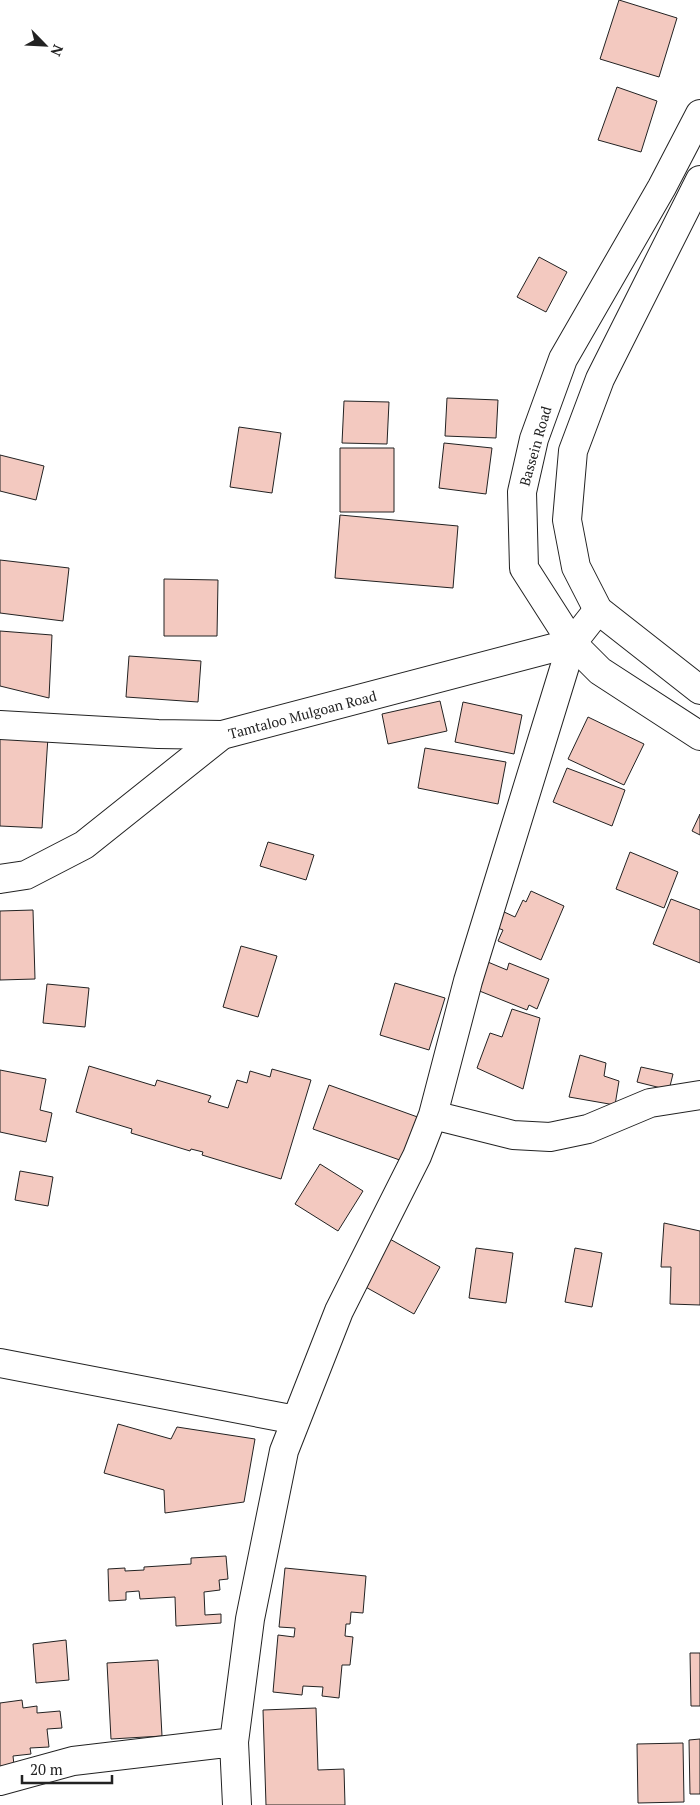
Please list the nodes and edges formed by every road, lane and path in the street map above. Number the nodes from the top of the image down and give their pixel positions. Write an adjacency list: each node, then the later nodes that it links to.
1 (700, 114): 4 (street, Bassein Road)
2 (700, 180): 3 (street)
3 (598, 610): 4 (street); 5 (street)
4 (572, 643): 7 (street, Tamtaloo Mulgoan Road); 8 (street, Bassein Road); 11 (street)
5 (700, 690)
6 (0, 724): 7 (street)
7 (222, 735): 9 (street, Tamtaloo Mulgoan Road)
8 (700, 736)
9 (0, 879)
10 (700, 1095): 11 (street)
11 (433, 1115): 13 (street)
12 (0, 1363): 13 (street)
13 (296, 1420): 14 (street)
14 (234, 1742): 15 (street); 16 (street)
15 (0, 1781)
16 (237, 1805)

